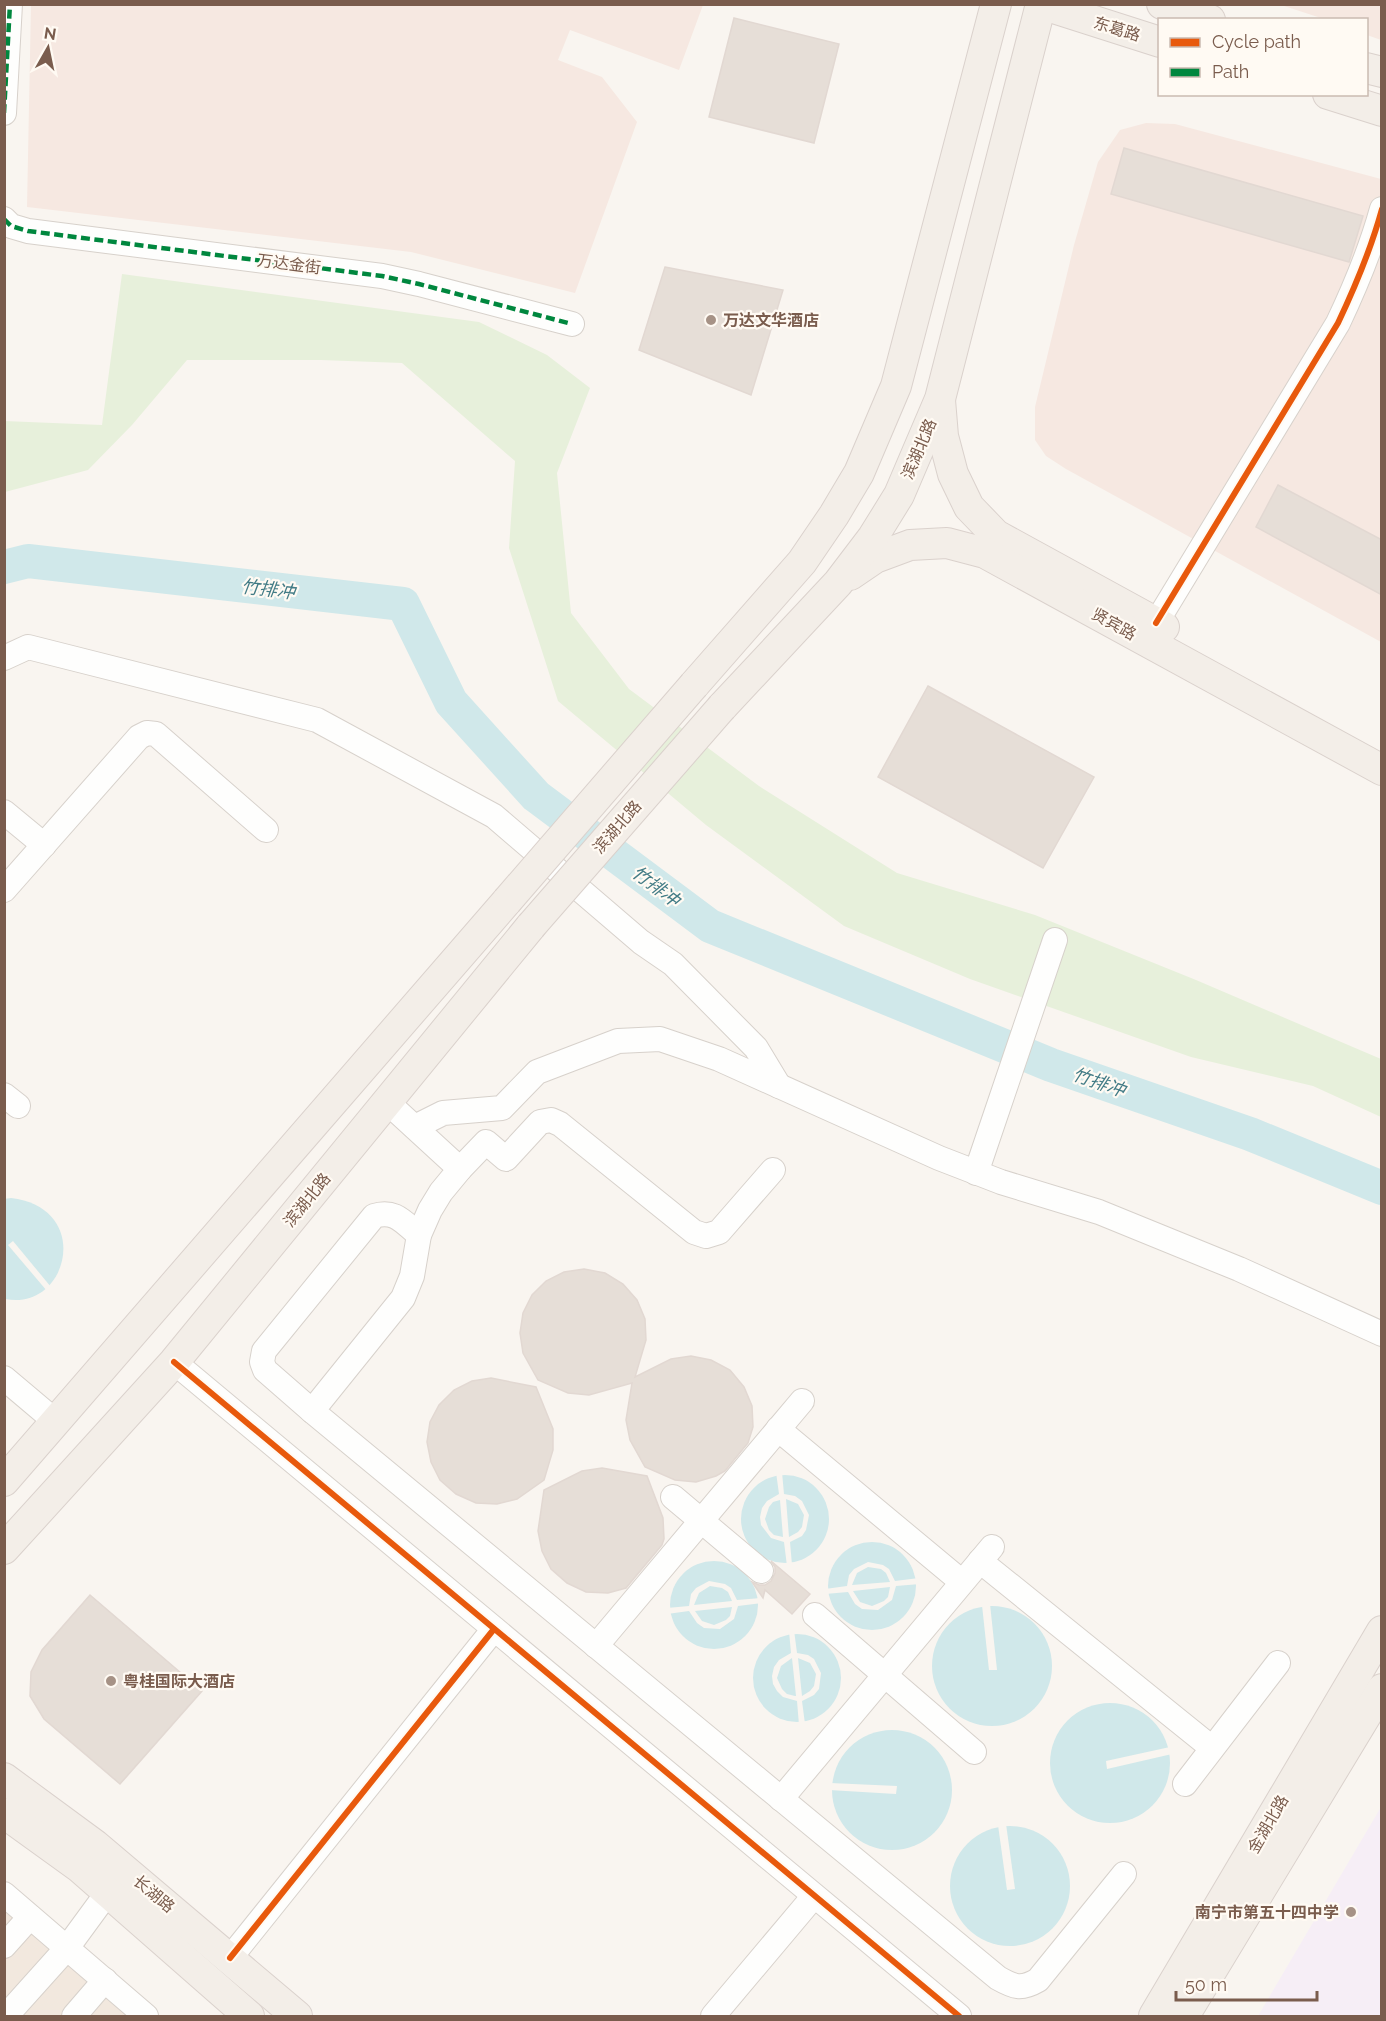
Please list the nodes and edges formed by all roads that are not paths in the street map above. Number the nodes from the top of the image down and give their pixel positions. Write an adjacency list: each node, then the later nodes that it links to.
1 (10, 4): 9 (street)
2 (996, 4): 36 (main road, 滨湖北路, bridge)
3 (1162, 4): 5 (main road)
4 (1041, 5): 6 (main road, 东葛路); 13 (main road, 滨湖北路)
5 (1204, 18)
6 (1158, 41)
7 (1334, 96): 8 (main road)
8 (1382, 111)
9 (4, 113)
10 (1382, 209): 15 (street)
11 (4, 219): 12 (street, 万达金街)
12 (572, 324)
13 (940, 399): 14 (main road, 滨湖北路); 15 (main road, 贤宾路)
14 (838, 583): 18 (main road, 贤宾路); 25 (main road, 滨湖北路, bridge)
15 (1156, 623): 17 (main road, 贤宾路)
16 (4, 658): 24 (street)
17 (1382, 748)
18 (1382, 770)
19 (4, 812): 21 (street)
20 (266, 830): 21 (street)
21 (44, 845): 22 (street)
22 (4, 890)
23 (1055, 940): 29 (street)
24 (779, 1086): 26 (street); 29 (street)
25 (387, 1102): 26 (street); 32 (main road, 滨湖北路)
26 (415, 1127): 27 (street)
27 (460, 1169): 28 (street); 30 (street)
28 (773, 1170)
29 (976, 1173): 31 (street)
30 (419, 1235): 35 (street); 35 (street)
31 (1382, 1334)
32 (174, 1362): 41 (main road, 滨湖北路); 45 (street)
33 (4, 1378): 36 (street)
34 (802, 1401): 37 (street)
35 (312, 1411): 47 (street)
36 (55, 1421): 38 (main road, 滨湖北路)
37 (778, 1429): 40 (street); 43 (street)
38 (4, 1481)
39 (673, 1497): 40 (street)
40 (701, 1521): 42 (street); 47 (street)
41 (4, 1549)
42 (761, 1571)
43 (962, 1582): 49 (street); 51 (street)
44 (815, 1615): 49 (street)
45 (494, 1629): 60 (street); 64 (street)
46 (1382, 1631): 73 (main road, 金湖北路)
47 (596, 1646): 55 (street)
48 (1278, 1663): 51 (street)
49 (885, 1675): 52 (street); 55 (street)
50 (1382, 1689): 74 (main road, 金湖北路)
51 (1212, 1748): 54 (street)
52 (974, 1752)
53 (4, 1778): 64 (main road, 长湖路)
54 (1185, 1784)
55 (781, 1799): 57 (street)
56 (4, 1813): 58 (main road, 长湖路)
57 (1124, 1874)
58 (108, 1892): 63 (street); 69 (main road, 长湖路)
59 (4, 1894): 61 (street)
60 (814, 1896): 71 (street); 72 (street)
61 (30, 1917): 62 (street); 63 (street)
62 (4, 1946)
63 (67, 1948): 65 (street); 67 (street)
64 (230, 1958): 70 (main road, 长湖路)
65 (105, 1980): 66 (street); 68 (street)
66 (143, 2015)
67 (6, 2016)
68 (74, 2016)
69 (249, 2016)
70 (297, 2016)
71 (714, 2016)
72 (958, 2016)
73 (1154, 2016)
74 (1184, 2016)

